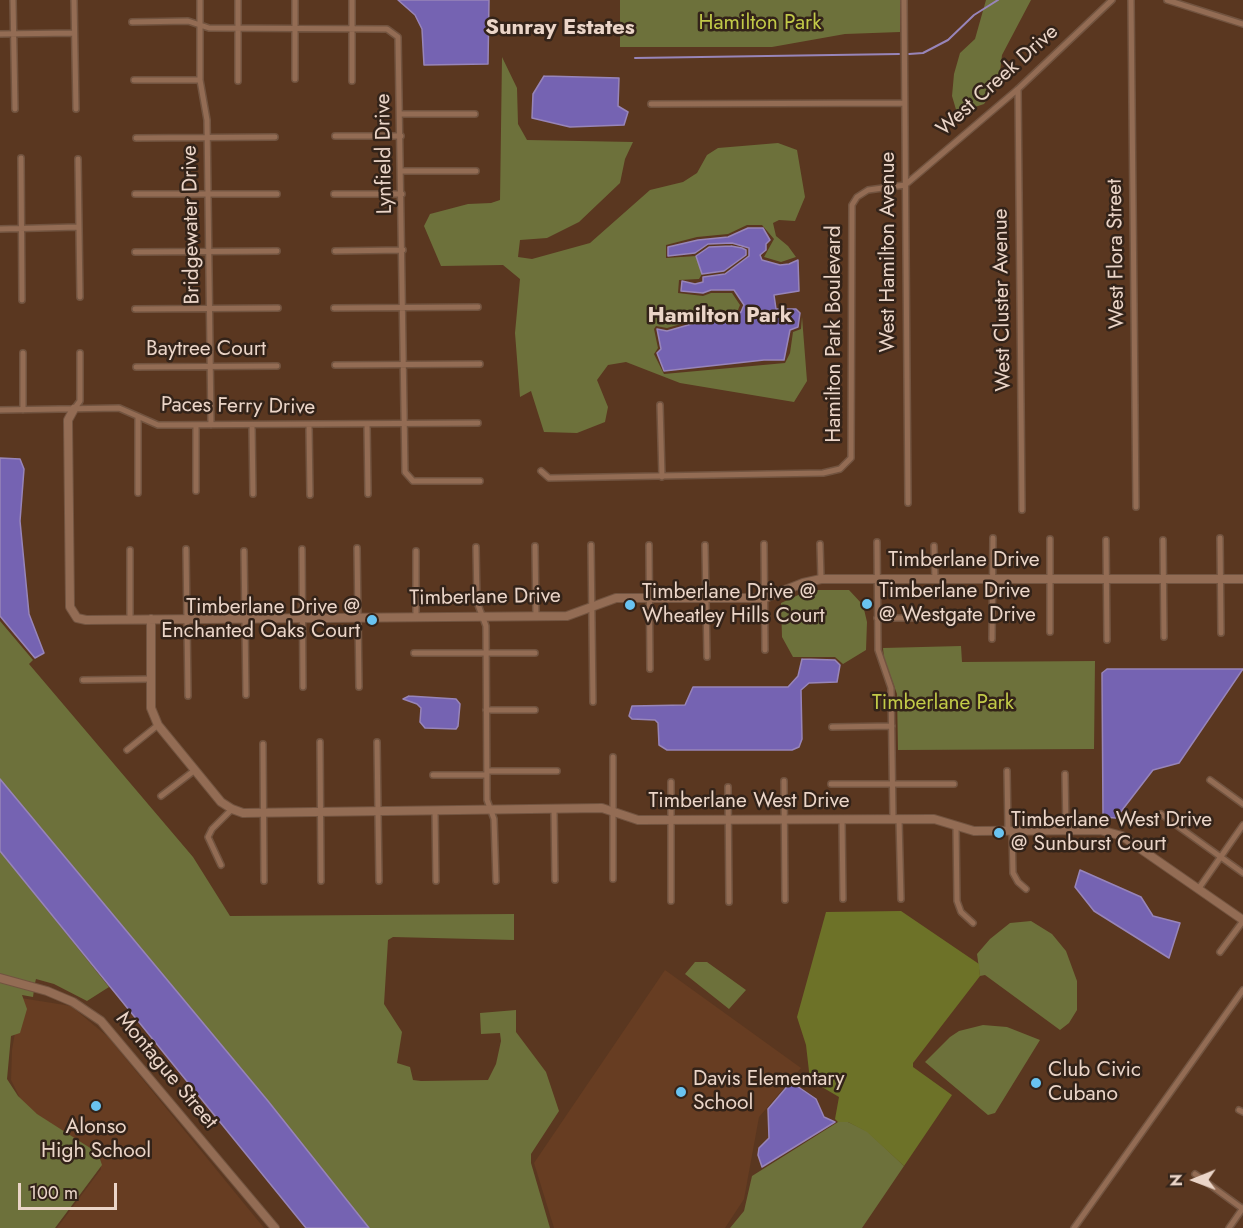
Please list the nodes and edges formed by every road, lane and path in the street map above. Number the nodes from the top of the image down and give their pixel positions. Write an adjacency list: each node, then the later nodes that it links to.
1 (13, 0): 19 (street)
2 (74, 0): 17 (street)
3 (200, 0): 13 (street, Bridgewater Drive)
4 (238, 0): 14 (street)
5 (295, 0): 15 (street)
6 (352, 0): 16 (street)
7 (904, 0): 26 (street, West Hamilton Avenue)
8 (1112, 0): 25 (street, West Creek Drive)
9 (1131, 0): 92 (street, West Flora Street)
10 (1167, 0): 12 (street)
11 (132, 22): 13 (street, Lynfield Drive)
12 (1243, 24)
13 (200, 25): 14 (street, Lynfield Drive); 21 (street, Bridgewater Drive)
14 (238, 28): 15 (street, Lynfield Drive); 23 (street)
15 (295, 29): 16 (street, Lynfield Drive); 22 (street)
16 (352, 29): 24 (street); 30 (street, Lynfield Drive)
17 (74, 33): 19 (street); 29 (street)
18 (0, 34): 19 (street)
19 (14, 34): 28 (street)
20 (134, 80): 21 (street)
21 (200, 80): 36 (street, Bridgewater Drive)
22 (295, 80)
23 (238, 81)
24 (352, 81)
25 (1018, 89): 41 (street, West Creek Drive); 93 (street, West Cluster Avenue)
26 (904, 103): 27 (street); 41 (street, West Hamilton Avenue)
27 (651, 104)
28 (15, 109)
29 (76, 109)
30 (401, 114): 31 (street); 33 (street, Lynfield Drive)
31 (476, 114)
32 (335, 136): 33 (street)
33 (401, 136): 39 (street, Lynfield Drive)
34 (275, 137): 36 (street)
35 (136, 138): 36 (street)
36 (208, 138): 43 (street, Bridgewater Drive)
37 (21, 158): 49 (street)
38 (78, 159): 47 (street)
39 (402, 171): 40 (street); 46 (street, Lynfield Drive)
40 (476, 171)
41 (905, 185): 84 (street, Hamilton Park Boulevard); 91 (street, West Hamilton Avenue)
42 (135, 194): 43 (street)
43 (208, 194): 44 (street); 54 (street, Bridgewater Drive)
44 (277, 194)
45 (334, 194): 46 (street)
46 (402, 194): 51 (street, Lynfield Drive)
47 (78, 227): 49 (street); 55 (street)
48 (0, 228): 49 (street)
49 (22, 228): 56 (street)
50 (335, 250): 51 (street)
51 (403, 250): 57 (street, Lynfield Drive)
52 (277, 251): 54 (street)
53 (135, 252): 54 (street)
54 (209, 252): 62 (street, Bridgewater Drive)
55 (80, 297)
56 (22, 300)
57 (403, 307): 58 (street); 60 (street); 67 (street, Lynfield Drive)
58 (478, 307)
59 (278, 308): 62 (street)
60 (334, 308)
61 (135, 309): 62 (street)
62 (209, 309): 68 (street, Bridgewater Drive)
63 (23, 353): 74 (street)
64 (80, 353): 72 (street)
65 (480, 364): 67 (street)
66 (335, 365): 67 (street)
67 (404, 365): 78 (street, Lynfield Drive)
68 (210, 366): 69 (street, Baytree Court); 70 (street, Baytree Court); 80 (street, Bridgewater Drive)
69 (277, 366)
70 (136, 367)
71 (660, 405): 84 (street)
72 (74, 409): 74 (street, Paces Ferry Drive); 75 (street, Paces Ferry Drive); 134 (street, Timberlane Drive)
73 (0, 410): 74 (street, Paces Ferry Drive)
74 (23, 410)
75 (138, 417): 79 (street, Paces Ferry Drive); 87 (street)
76 (478, 423): 78 (street, Paces Ferry Drive)
77 (367, 424): 78 (street, Paces Ferry Drive); 82 (street, Paces Ferry Drive); 89 (street)
78 (405, 424): 85 (street, Lynfield Drive)
79 (196, 425): 80 (street, Paces Ferry Drive); 86 (street)
80 (211, 425): 81 (street, Paces Ferry Drive)
81 (252, 425): 82 (street, Paces Ferry Drive); 88 (street)
82 (309, 425): 90 (street)
83 (541, 471): 84 (street, Hamilton Park Boulevard)
84 (662, 477)
85 (480, 481)
86 (196, 491)
87 (138, 493)
88 (253, 494)
89 (368, 494)
90 (310, 495)
91 (908, 503)
92 (1136, 507)
93 (1022, 510)
94 (993, 538): 118 (street)
95 (1220, 538): 114 (street)
96 (1050, 539): 119 (street)
97 (1106, 540): 120 (street)
98 (1163, 540): 121 (street)
99 (877, 542): 116 (street)
100 (820, 543): 115 (street)
101 (764, 544): 125 (street)
102 (591, 545): 126 (street)
103 (649, 545): 123 (street)
104 (705, 545): 124 (street)
105 (535, 546): 127 (street)
106 (934, 546): 117 (street)
107 (476, 547): 129 (street)
108 (357, 548): 131 (street)
109 (186, 549): 136 (street)
110 (302, 549): 130 (street)
111 (130, 550): 134 (street)
112 (244, 550): 137 (street)
113 (416, 551): 128 (street)
114 (1221, 578): 121 (street, Timberlane Drive); 122 (street, Timberlane Drive); 139 (street)
115 (821, 579): 116 (street, Timberlane Drive); 125 (street, Timberlane Drive)
116 (877, 579): 117 (street, Timberlane Drive); 132 (street)
117 (935, 579): 118 (street, Timberlane Drive)
118 (992, 579): 119 (street, Timberlane Drive); 141 (street)
119 (1049, 579): 120 (street, Timberlane Drive); 138 (street)
120 (1106, 579): 121 (street, Timberlane Drive); 142 (street)
121 (1163, 579): 140 (street)
122 (1243, 579)
123 (650, 597): 124 (street, Timberlane Drive); 126 (street, Timberlane Drive); 148 (street)
124 (707, 598): 125 (street, Timberlane Drive); 147 (street)
125 (765, 598): 143 (street)
126 (592, 607): 127 (street, Timberlane Drive); 155 (street)
127 (536, 616): 129 (street, Timberlane Drive)
128 (416, 617): 129 (street, Timberlane Drive); 131 (street, Timberlane Drive)
129 (481, 617): 144 (street)
130 (303, 618): 131 (street, Timberlane Drive); 137 (street, Timberlane Drive); 151 (street)
131 (358, 618): 152 (street)
132 (877, 618): 133 (street); 159 (street)
133 (932, 618)
134 (130, 619): 135 (street, Timberlane Drive)
135 (151, 619): 136 (street, Timberlane Drive); 149 (street)
136 (188, 619): 137 (street, Timberlane Drive); 154 (street)
137 (245, 619): 153 (street)
138 (1050, 632)
139 (1221, 633)
140 (1164, 638)
141 (992, 639)
142 (1107, 640)
143 (765, 650)
144 (486, 652): 145 (street); 146 (street); 156 (street)
145 (414, 653)
146 (536, 653)
147 (707, 657)
148 (650, 669)
149 (151, 679): 150 (street); 158 (street)
150 (83, 680)
151 (303, 687)
152 (359, 687)
153 (246, 695)
154 (188, 696)
155 (593, 702)
156 (486, 710): 157 (street); 169 (street)
157 (535, 710)
158 (158, 725): 164 (street); 166 (street)
159 (892, 726): 160 (street); 175 (street)
160 (832, 727)
161 (320, 742): 187 (street)
162 (377, 742): 186 (street)
163 (263, 744): 188 (street)
164 (127, 750)
165 (613, 757): 185 (street)
166 (195, 770): 179 (street); 181 (street)
167 (557, 771): 169 (street)
168 (1007, 771): 197 (street)
169 (487, 773): 171 (street); 184 (street)
170 (1065, 774): 198 (street)
171 (433, 775)
172 (1210, 780): 180 (street)
173 (784, 781): 193 (street)
174 (671, 782): 194 (street)
175 (893, 783): 176 (street); 177 (street); 191 (street)
176 (831, 784)
177 (954, 784)
178 (728, 787): 192 (street)
179 (162, 796)
180 (1243, 804)
181 (232, 809): 188 (street, Timberlane West Drive); 200 (street)
182 (554, 809): 184 (street, Timberlane West Drive); 185 (street, Timberlane West Drive); 203 (street)
183 (435, 810): 184 (street, Timberlane West Drive); 186 (street, Timberlane West Drive); 207 (street)
184 (491, 810): 208 (street)
185 (613, 810): 194 (street, Timberlane West Drive); 202 (street)
186 (378, 811): 187 (street, Timberlane West Drive); 206 (street)
187 (321, 812): 188 (street, Timberlane West Drive); 205 (street)
188 (264, 813): 204 (street)
189 (1161, 814): 199 (street)
190 (842, 819): 191 (street, Timberlane West Drive); 193 (street, Timberlane West Drive); 211 (street)
191 (896, 819): 196 (street, Timberlane West Drive); 212 (street)
192 (728, 820): 193 (street, Timberlane West Drive); 194 (street, Timberlane West Drive); 215 (street)
193 (784, 820): 213 (street)
194 (671, 821): 214 (street)
195 (1243, 825): 199 (street)
196 (957, 826): 197 (street, Timberlane West Drive); 217 (street)
197 (1010, 830): 198 (street, Timberlane West Drive); 210 (street)
198 (1066, 830): 209 (street, Timberlane West Drive)
199 (1221, 857): 201 (street); 209 (street)
200 (221, 865)
201 (1243, 873)
202 (614, 879)
203 (555, 880)
204 (264, 881)
205 (321, 881)
206 (379, 881)
207 (436, 881)
208 (496, 881)
209 (1198, 888): 216 (street, Timberlane West Drive)
210 (1026, 889)
211 (843, 899)
212 (901, 899)
213 (785, 900)
214 (671, 901)
215 (729, 902)
216 (1243, 920): 218 (street)
217 (973, 923)
218 (1220, 952)
219 (0, 978): 223 (street, Montague Street)
220 (1243, 990): 224 (street)
221 (1195, 1174): 222 (street)
222 (1243, 1208): 225 (street)
223 (275, 1228)
224 (1074, 1228)
225 (1228, 1228)

